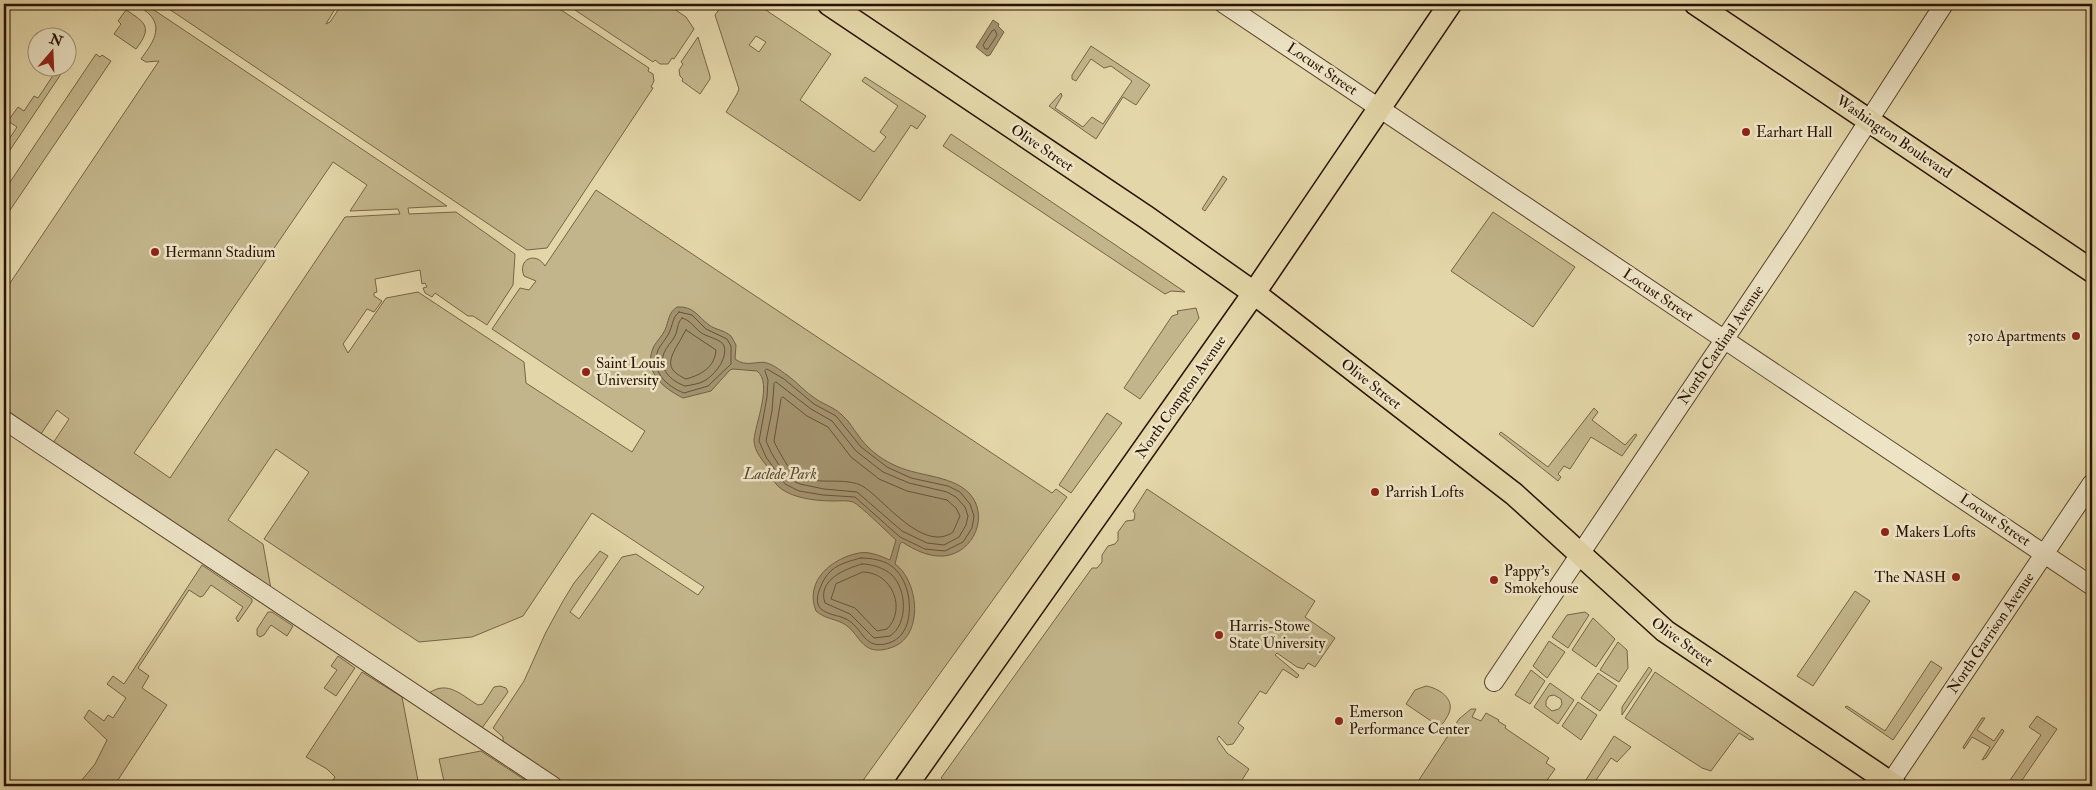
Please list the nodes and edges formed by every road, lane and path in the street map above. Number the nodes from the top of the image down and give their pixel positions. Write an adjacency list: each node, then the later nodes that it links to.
1 (829, 4): 9 (main road, Olive Street)
2 (1224, 4): 6 (street, Locust Street)
3 (1450, 4): 6 (main road, North Compton Avenue)
4 (1696, 4): 7 (main road, Washington Boulevard)
5 (1944, 4): 7 (street, North Cardinal Avenue)
6 (1379, 108): 9 (main road, North Compton Avenue); 10 (street, Locust Street)
7 (1870, 121): 8 (main road, Washington Boulevard); 10 (street, North Cardinal Avenue)
8 (2092, 271)
9 (1254, 293): 13 (main road, Olive Street); 19 (main road, North Compton Avenue)
10 (1725, 340): 13 (street, North Cardinal Avenue); 14 (street, Locust Street)
11 (4, 420): 18 (street)
12 (2092, 483): 14 (street, North Garrison Avenue)
13 (1580, 554): 16 (street, North Cardinal Avenue); 17 (main road, Olive Street)
14 (2045, 554): 15 (street, Locust Street); 17 (street, North Garrison Avenue)
15 (2092, 586)
16 (1494, 682)
17 (1892, 784)
18 (553, 786)
19 (906, 786)

